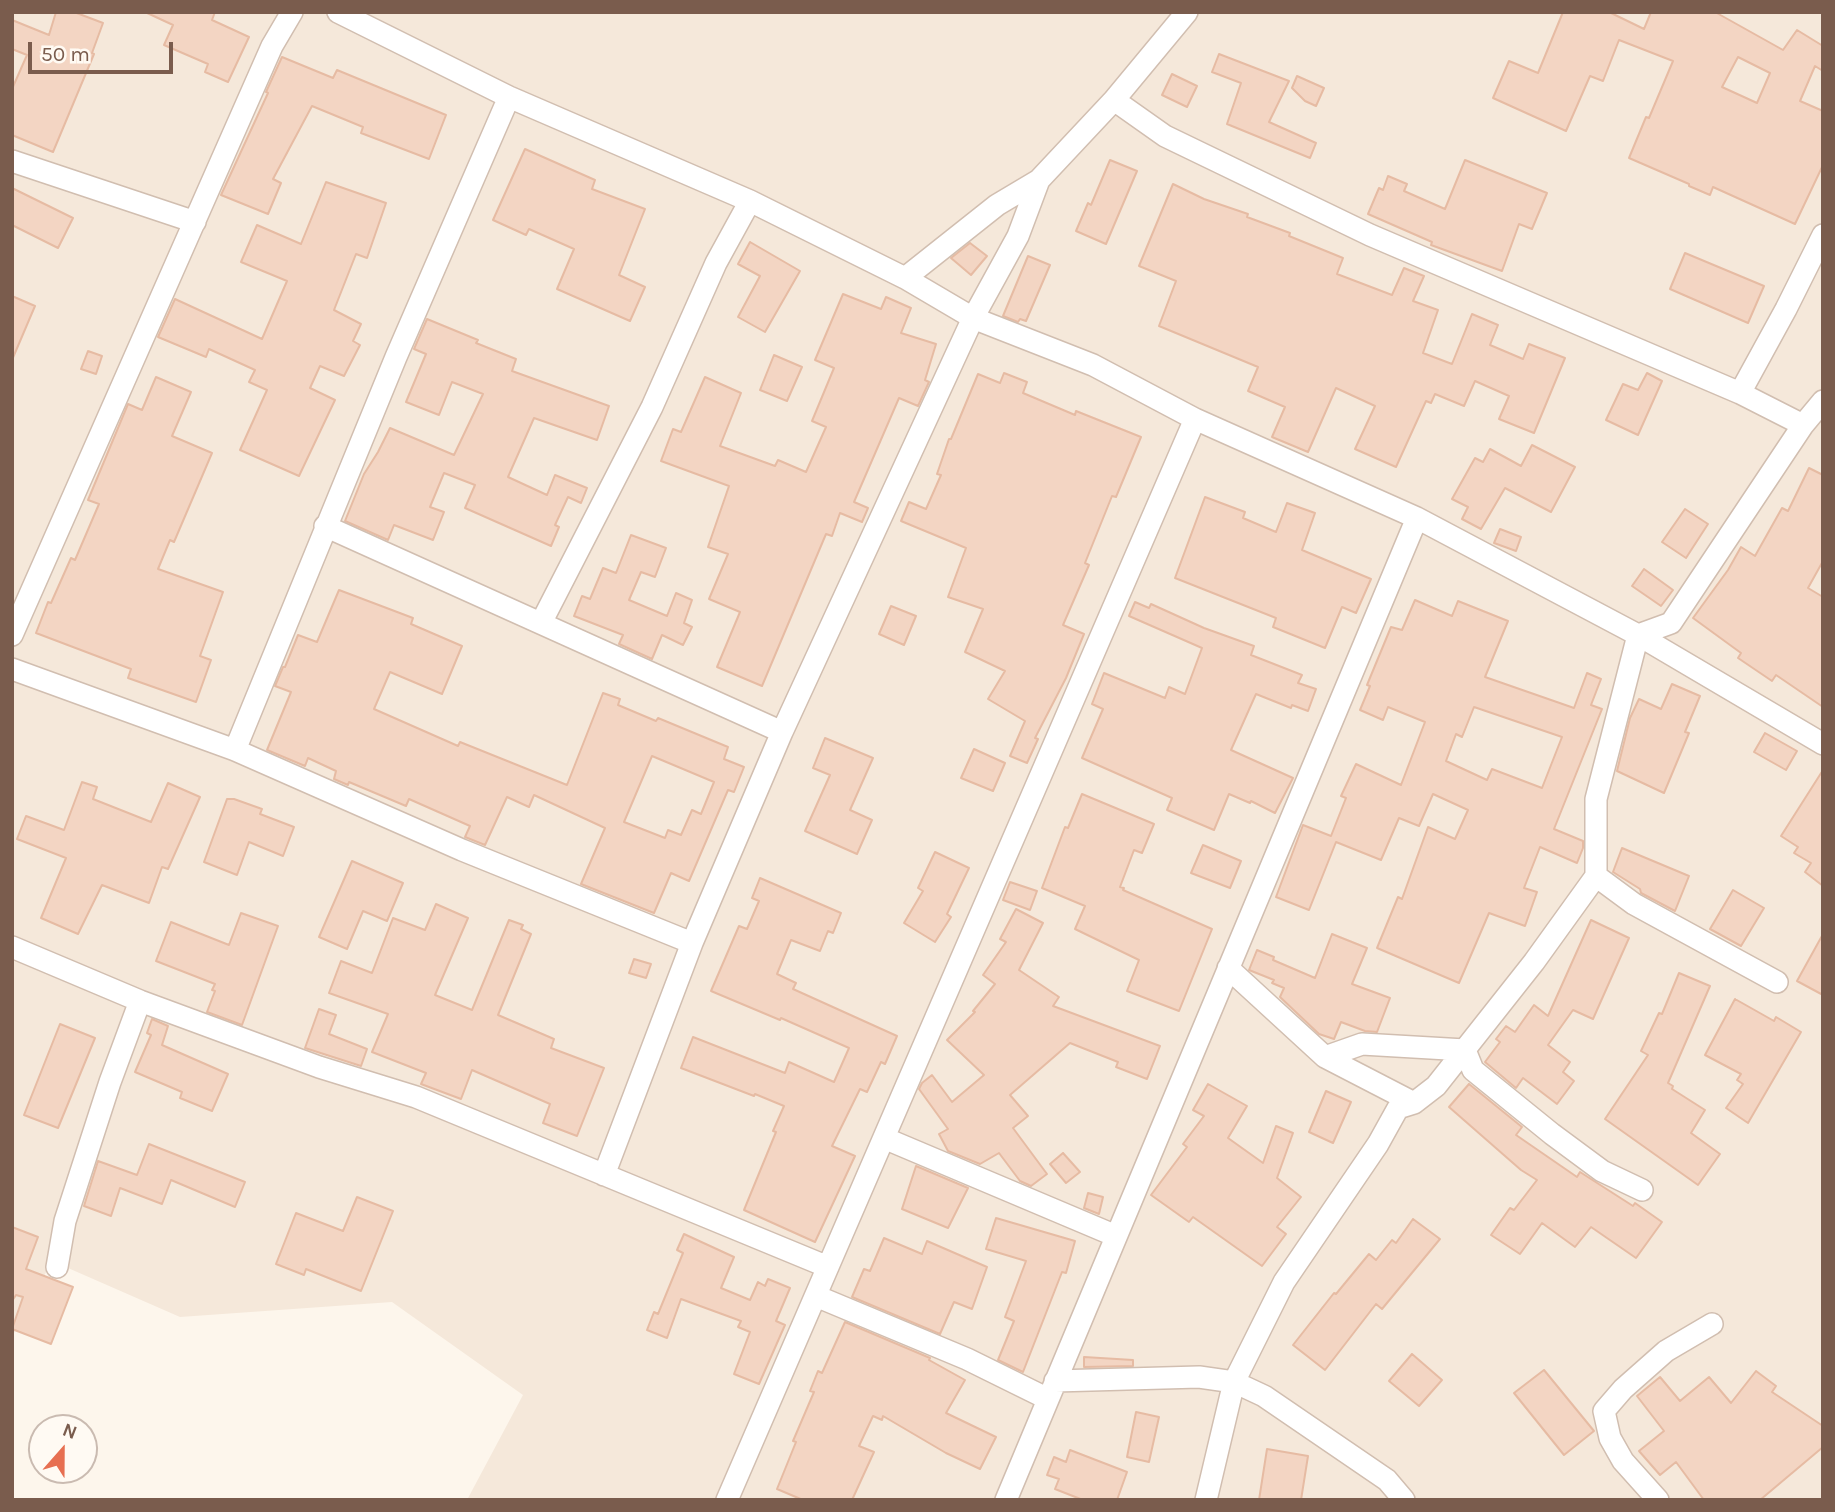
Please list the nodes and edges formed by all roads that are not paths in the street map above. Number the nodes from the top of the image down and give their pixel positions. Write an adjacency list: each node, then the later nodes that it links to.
1 (292, 12): 9 (street)
2 (338, 12): 4 (street)
3 (1187, 12): 5 (street)
4 (509, 97): 8 (street); 18 (street)
5 (1114, 100): 7 (street); 13 (street)
6 (12, 160): 9 (street)
7 (1039, 180): 11 (street); 12 (street)
8 (750, 201): 11 (street); 19 (street)
9 (195, 222): 20 (street)
10 (1823, 235): 13 (street)
11 (905, 278): 12 (street)
12 (973, 318): 15 (street); 23 (street)
13 (1740, 393): 16 (street)
14 (1823, 401): 16 (street)
15 (1195, 419): 17 (street); 35 (street)
16 (1803, 425): 21 (street)
17 (1417, 518): 21 (street); 29 (street)
18 (325, 526): 19 (street); 25 (street)
19 (541, 622): 23 (street)
20 (12, 635)
21 (1638, 635): 24 (street); 26 (street)
22 (12, 668): 25 (street)
23 (782, 732): 27 (street)
24 (1823, 744)
25 (235, 750): 27 (street)
26 (1596, 876): 30 (street); 32 (street)
27 (692, 943): 36 (street)
28 (12, 947): 31 (street)
29 (1228, 968): 33 (street); 38 (street)
30 (1777, 982)
31 (140, 1001): 36 (street); 39 (street)
32 (1465, 1050): 33 (street); 34 (street); 37 (street)
33 (1325, 1057): 34 (street)
34 (1414, 1103): 43 (street)
35 (884, 1138): 38 (street); 40 (street)
36 (604, 1175): 40 (street)
37 (1642, 1190)
38 (1116, 1236): 44 (street)
39 (57, 1267)
40 (828, 1267): 41 (street)
41 (816, 1296): 44 (street); 45 (street)
42 (1712, 1324): 49 (street)
43 (1234, 1382): 44 (street); 47 (street); 48 (street)
44 (1052, 1390): 46 (street)
45 (727, 1500)
46 (1006, 1500)
47 (1206, 1500)
48 (1404, 1500)
49 (1657, 1500)

